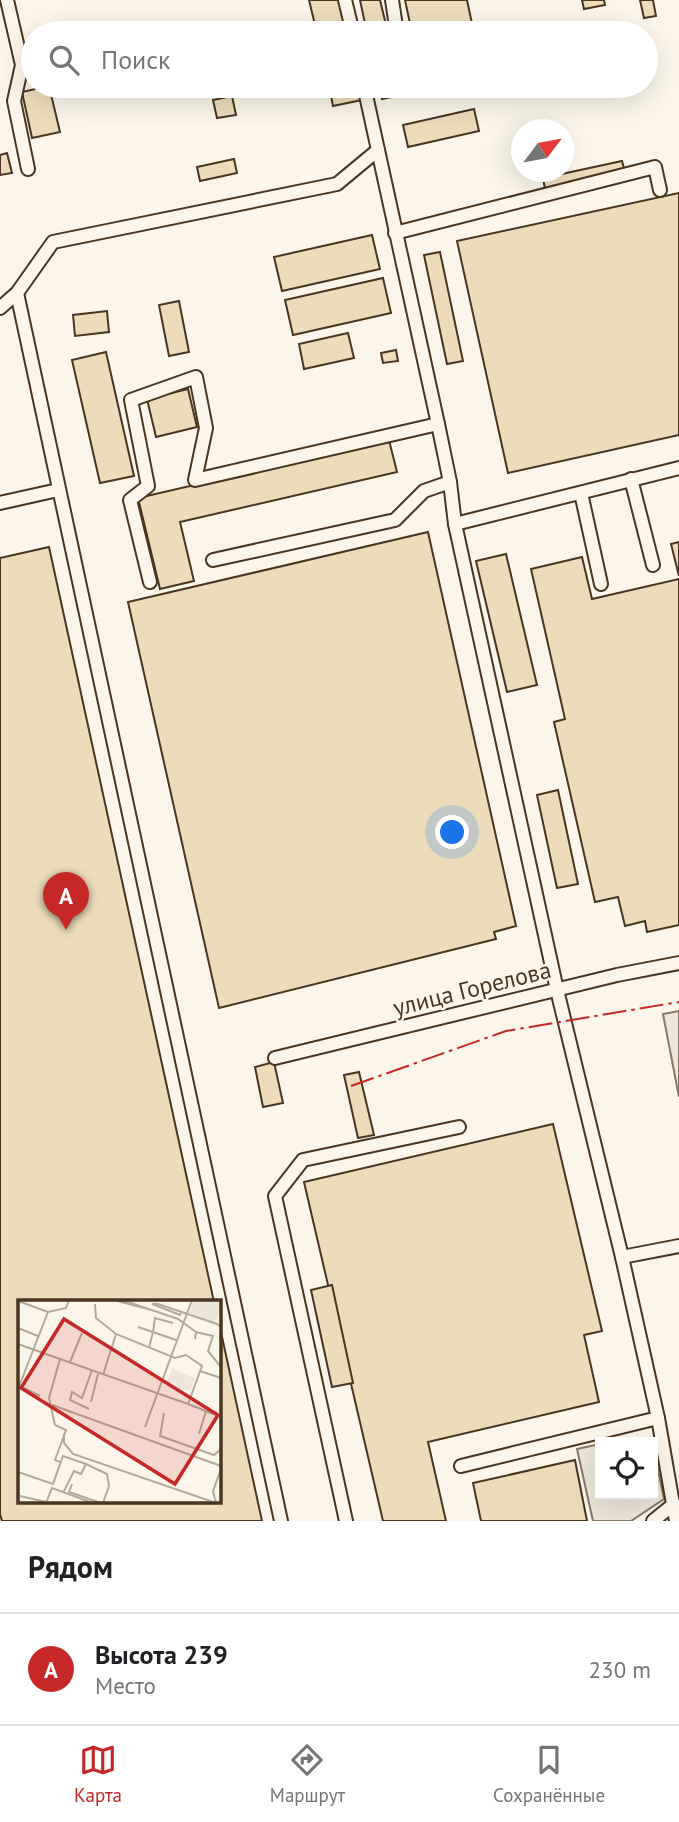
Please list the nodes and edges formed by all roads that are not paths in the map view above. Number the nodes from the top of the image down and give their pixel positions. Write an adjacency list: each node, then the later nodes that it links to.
1 (8, 0): 6 (street)
2 (345, 0): 4 (street)
3 (391, 0): 5 (street)
4 (350, 21)
5 (395, 21)
6 (21, 60)
7 (21, 70): 10 (street)
8 (367, 98): 9 (street)
9 (378, 150): 12 (street); 13 (street)
10 (28, 169)
11 (660, 190): 12 (street)
12 (396, 233): 15 (street)
13 (17, 293): 14 (street); 19 (street)
14 (0, 308)
15 (438, 424): 18 (street); 25 (street)
16 (679, 468): 17 (street)
17 (631, 479): 20 (street); 24 (street)
18 (450, 482): 22 (street); 23 (street)
19 (58, 490): 21 (street); 36 (street)
20 (581, 493): 22 (street); 26 (street)
21 (0, 503)
22 (455, 524): 28 (street)
23 (212, 559)
24 (653, 565)
25 (150, 582)
26 (601, 584)
27 (679, 963): 28 (street, улица Горелова)
28 (557, 990): 29 (street, улица Горелова); 32 (street)
29 (275, 1058)
30 (459, 1127): 37 (street)
31 (679, 1245): 32 (street)
32 (622, 1257): 33 (street)
33 (658, 1418): 34 (street); 35 (street)
34 (461, 1466)
35 (674, 1504): 38 (street); 39 (street)
36 (281, 1521)
37 (346, 1521)
38 (653, 1521)
39 (676, 1521)

